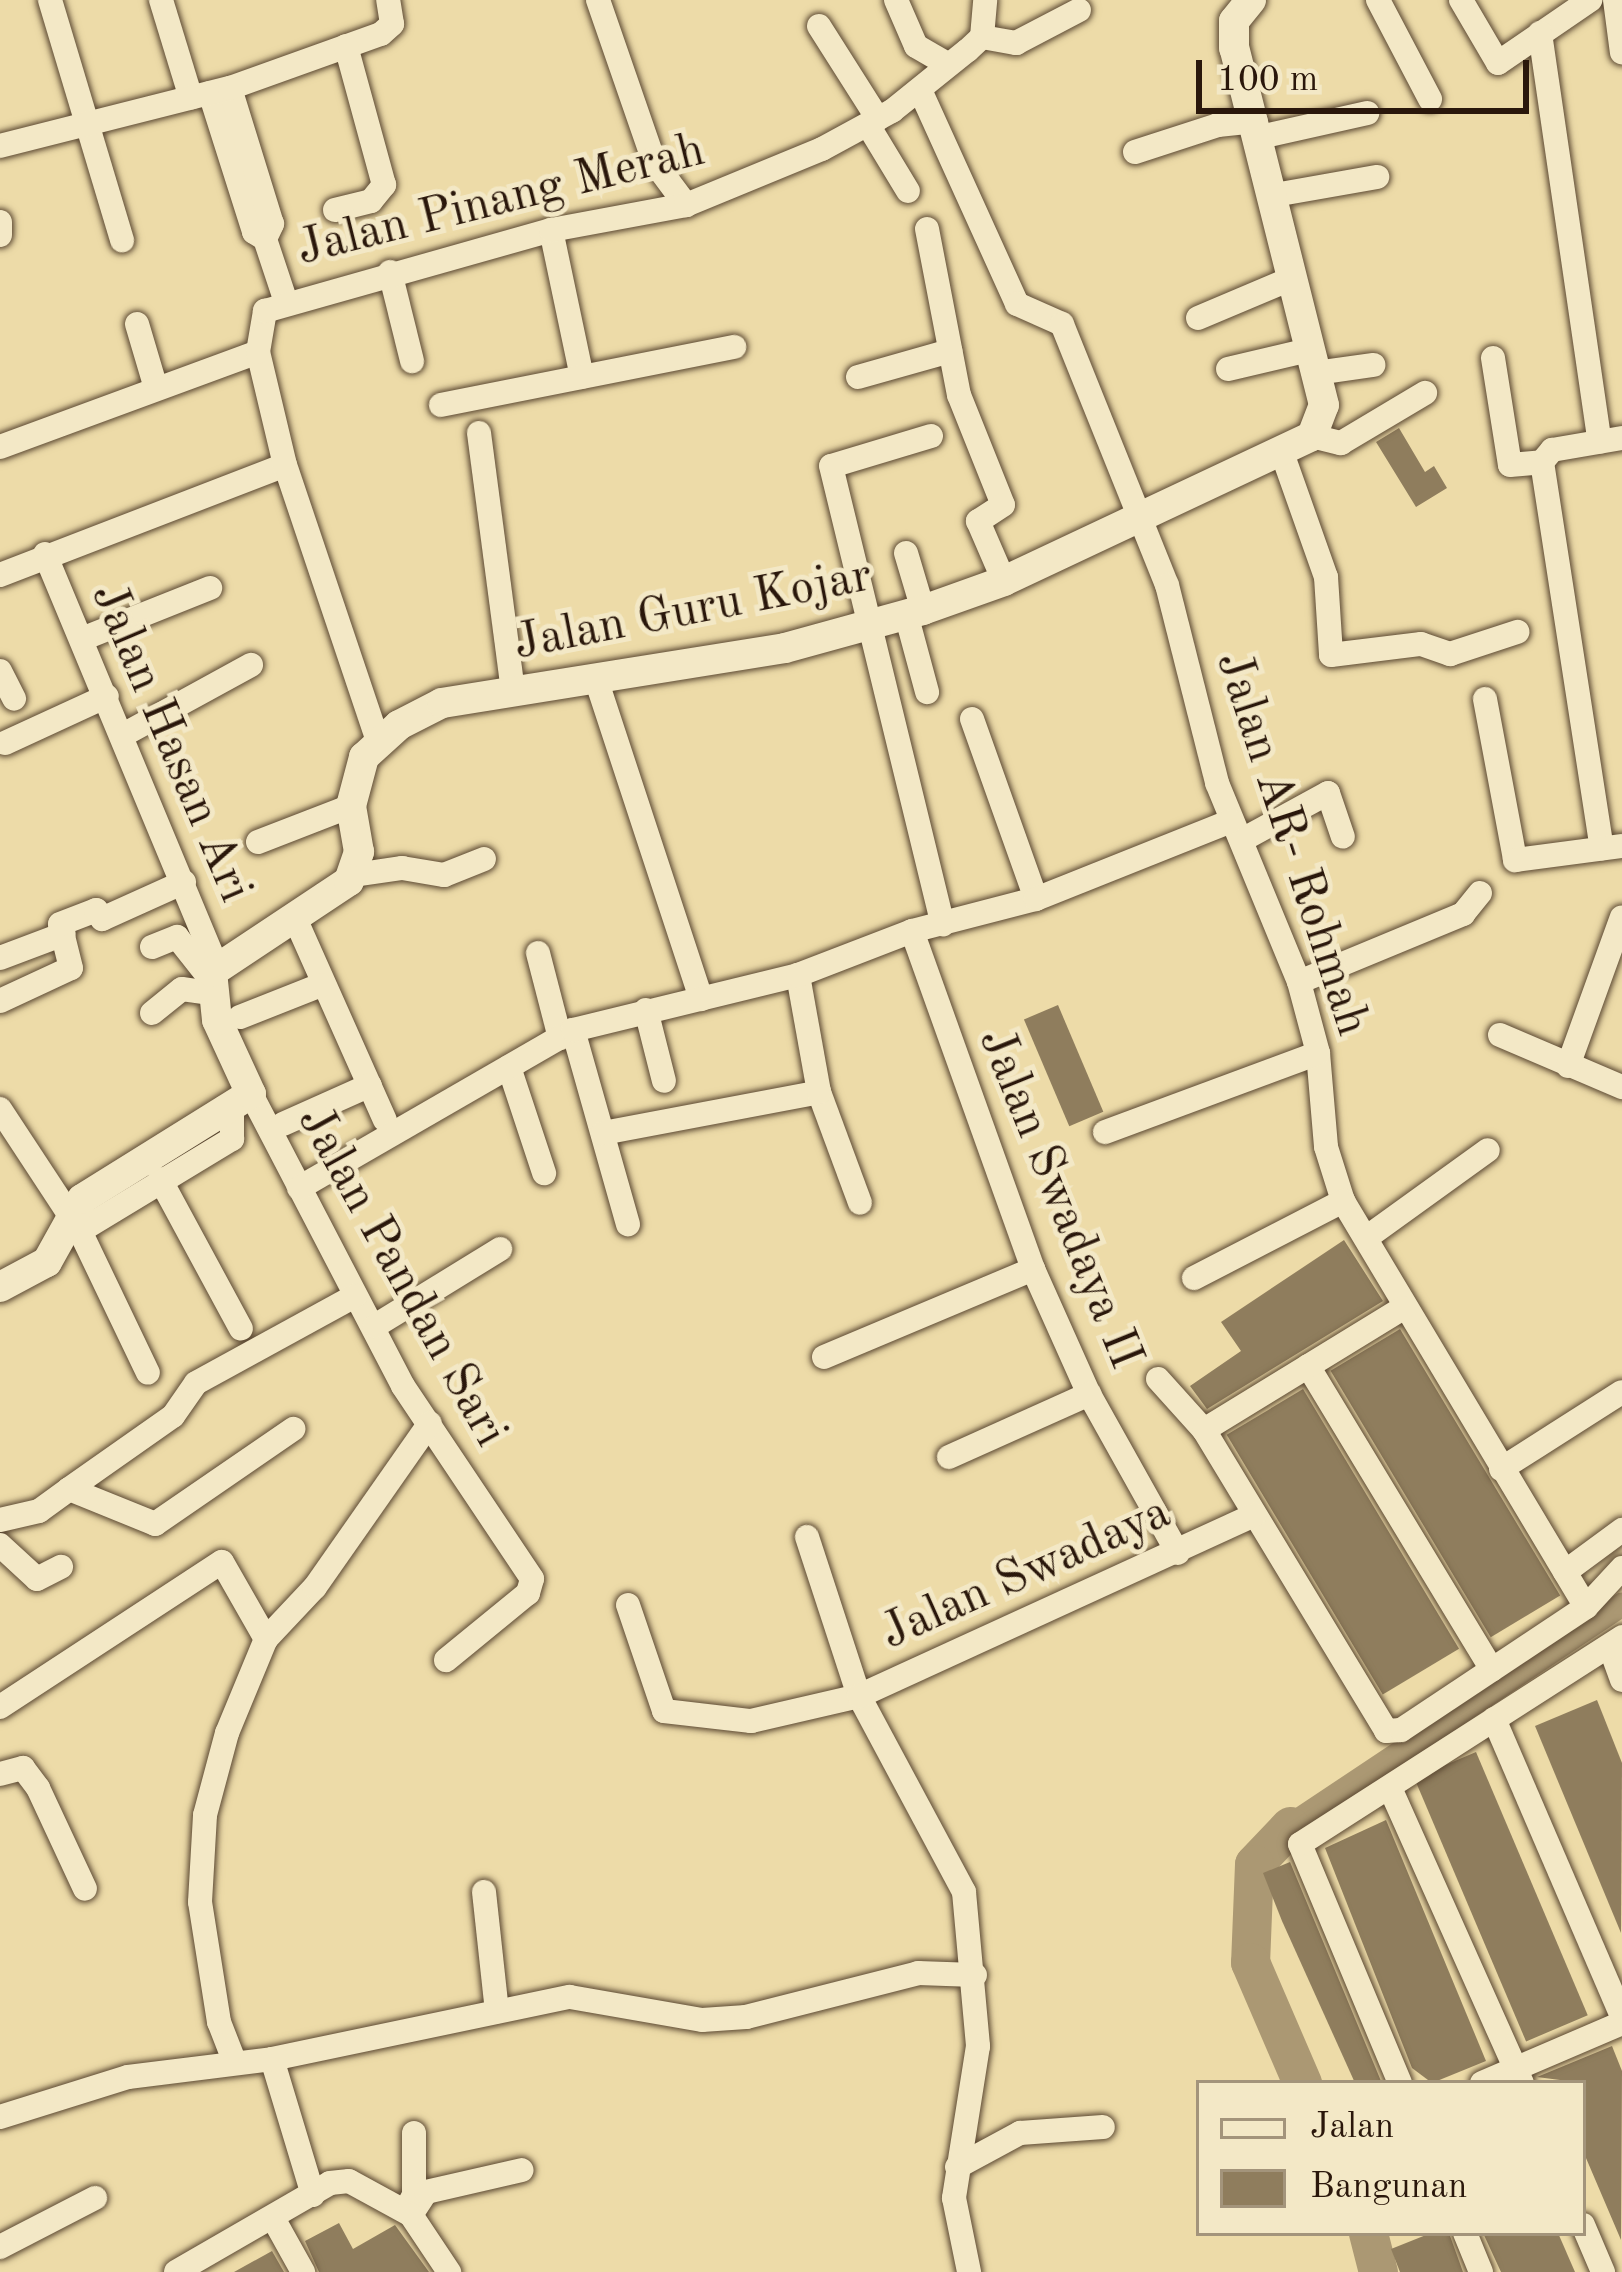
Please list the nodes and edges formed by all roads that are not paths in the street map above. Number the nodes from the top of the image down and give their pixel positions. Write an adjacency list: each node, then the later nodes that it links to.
1 (50, 0): 24 (street)
2 (161, 0): 20 (street)
3 (388, 0): 16 (street)
4 (598, 0): 31 (street)
5 (896, 0): 18 (street)
6 (985, 0): 15 (street)
7 (1251, 0): 25 (street)
8 (1378, 0): 21 (street)
9 (1461, 0): 14 (street)
10 (1590, 0): 14 (street)
11 (1616, 0): 17 (street)
12 (1079, 10): 15 (street)
13 (819, 26): 23 (street)
14 (1540, 33): 59 (street)
15 (982, 37): 18 (street, Jalan Pinang Merah)
16 (346, 46): 20 (street); 32 (street)
17 (1622, 53)
18 (947, 64): 19 (street, Jalan Pinang Merah)
19 (920, 90): 23 (street, Jalan Pinang Merah); 64 (street, Jalan AR- Rohmah)
20 (210, 93): 24 (street); 40 (street)
21 (1430, 99)
22 (1366, 113): 25 (street)
23 (873, 122): 29 (street); 31 (street, Jalan Pinang Merah)
24 (89, 127): 26 (street); 37 (street)
25 (1258, 129): 27 (street); 30 (street)
26 (0, 146)
27 (1135, 152)
28 (1377, 177): 30 (street)
29 (908, 191)
30 (1269, 196): 39 (street)
31 (686, 205): 35 (street, Jalan Pinang Merah)
32 (335, 210)
33 (0, 222): 36 (street)
34 (927, 229): 44 (street)
35 (551, 230): 38 (street, Jalan Pinang Merah); 51 (street)
36 (0, 235)
37 (122, 240)
38 (390, 272): 40 (street, Jalan Pinang Merah); 48 (street)
39 (1288, 280): 41 (street); 47 (street)
40 (285, 299): 45 (street, Jalan Pinang Merah)
41 (1198, 317)
42 (137, 324): 53 (street)
43 (734, 347): 51 (street)
44 (950, 351): 52 (street); 68 (street)
45 (258, 352): 53 (street); 63 (street)
46 (1493, 358): 62 (street)
47 (1312, 361): 49 (street); 50 (street); 58 (street)
48 (412, 362)
49 (1373, 364)
50 (1228, 369)
51 (582, 377): 55 (street)
52 (859, 377)
53 (157, 388): 60 (street)
54 (1425, 393): 58 (street)
55 (441, 405)
56 (479, 433): 78 (street)
57 (931, 436): 71 (street)
58 (1312, 436): 61 (street, Jalan Guru Kojar)
59 (1611, 440): 62 (street)
60 (0, 447)
61 (1281, 450): 64 (street, Jalan Guru Kojar); 72 (street)
62 (1542, 462): 90 (street)
63 (285, 465): 65 (street); 85 (street)
64 (1142, 520): 68 (street, Jalan Guru Kojar); 87 (street, Jalan AR- Rohmah)
65 (45, 554): 67 (street); 73 (street, Jalan Hasan Ari)
66 (906, 554): 70 (street)
67 (0, 575)
68 (1004, 581): 70 (street, Jalan Guru Kojar)
69 (210, 589): 73 (street)
70 (914, 612): 71 (street, Jalan Guru Kojar); 77 (street)
71 (873, 623): 76 (street, Jalan Guru Kojar); 99 (street)
72 (1517, 632)
73 (82, 639): 79 (street, Jalan Hasan Ari)
74 (251, 665): 83 (street)
75 (0, 671): 80 (street)
76 (596, 679): 78 (street, Jalan Guru Kojar); 108 (street)
77 (927, 692)
78 (513, 693): 85 (street, Jalan Guru Kojar)
79 (107, 696): 83 (street, Jalan Hasan Ari); 84 (street)
80 (14, 699)
81 (1485, 699): 90 (street)
82 (972, 719): 95 (street)
83 (123, 735): 93 (street, Jalan Hasan Ari)
84 (4, 743)
85 (379, 744): 86 (street)
86 (351, 806): 89 (street); 92 (street)
87 (1236, 830): 88 (street); 95 (street); 106 (street, Jalan AR- Rohmah)
88 (1343, 837)
89 (258, 842)
90 (1612, 847)
91 (484, 859): 92 (street)
92 (354, 875): 96 (street)
93 (184, 882): 98 (street); 105 (street, Jalan Hasan Ari)
94 (1480, 893): 106 (street)
95 (1036, 899): 99 (street)
96 (294, 916): 105 (street); 107 (street)
97 (1622, 916): 116 (street)
98 (59, 920): 103 (street); 109 (street)
99 (943, 925): 100 (street)
100 (912, 931): 104 (street); 138 (street, Jalan Swadaya II)
101 (152, 947): 105 (street)
102 (538, 953): 113 (street)
103 (0, 958)
104 (798, 975): 108 (street); 121 (street)
105 (212, 980): 111 (street); 122 (street)
106 (1299, 982): 115 (street, Jalan AR- Rohmah)
107 (321, 985): 112 (street); 119 (street)
108 (701, 999): 110 (street)
109 (0, 1001)
110 (646, 1010): 113 (street); 118 (street)
111 (152, 1013)
112 (241, 1017)
113 (567, 1034): 117 (street); 127 (street)
114 (1500, 1035): 116 (street)
115 (1318, 1053): 126 (street); 132 (street, Jalan AR- Rohmah)
116 (1568, 1066): 120 (street)
117 (509, 1067): 129 (street); 131 (street)
118 (664, 1081)
119 (370, 1085): 124 (street); 125 (street)
120 (1622, 1087)
121 (819, 1092): 127 (street); 133 (street)
122 (242, 1100): 130 (street); 131 (street, Jalan Pandan Sari); 134 (street)
123 (0, 1109): 134 (street)
124 (385, 1120)
125 (283, 1124)
126 (1105, 1132)
127 (603, 1133): 135 (street)
128 (1488, 1150): 137 (street)
129 (544, 1173)
130 (160, 1180): 134 (street); 144 (street)
131 (299, 1188): 141 (street, Jalan Pandan Sari)
132 (1343, 1201): 137 (street, Jalan AR- Rohmah); 139 (street)
133 (860, 1203)
134 (74, 1223): 140 (street); 147 (street)
135 (628, 1224)
136 (500, 1249): 143 (street)
137 (1372, 1250): 142 (street, Jalan AR- Rohmah)
138 (1034, 1269): 145 (street); 150 (street, Jalan Swadaya II)
139 (1194, 1278)
140 (0, 1287)
141 (355, 1296): 143 (street, Jalan Pandan Sari); 156 (street)
142 (1403, 1308): 146 (street); 155 (street, Jalan AR- Rohmah)
143 (375, 1326): 151 (street, Jalan Pandan Sari)
144 (242, 1329)
145 (824, 1358)
146 (1308, 1366): 153 (street); 171 (street)
147 (148, 1373)
148 (1158, 1379): 153 (street)
149 (1622, 1392): 155 (street)
150 (1089, 1394): 154 (street); 162 (street, Jalan Swadaya II)
151 (430, 1423): 168 (street); 170 (street, Jalan Pandan Sari)
152 (293, 1429): 156 (street)
153 (1204, 1430): 157 (street)
154 (949, 1457)
155 (1501, 1468): 165 (street, Jalan AR- Rohmah)
156 (69, 1489): 158 (street)
157 (1256, 1514): 162 (street, Jalan Swadaya); 171 (street)
158 (9, 1519)
159 (1622, 1530): 165 (street)
160 (807, 1537): 173 (street)
161 (0, 1544): 163 (street)
162 (1178, 1553): 173 (street, Jalan Swadaya)
163 (61, 1568)
164 (1622, 1568): 167 (street)
165 (1564, 1573): 167 (street, Jalan AR- Rohmah)
166 (628, 1604): 173 (street)
167 (1586, 1607): 171 (street)
168 (266, 1639): 174 (street); 184 (street)
169 (1616, 1642): 172 (street); 175 (street)
170 (446, 1660)
171 (1492, 1670)
172 (1622, 1681)
173 (859, 1696): 180 (street, Jalan Swadaya)
174 (0, 1707)
175 (1494, 1719): 177 (street); 182 (street)
176 (0, 1774): 178 (street)
177 (1390, 1788): 185 (street); 186 (street)
178 (86, 1889)
179 (484, 1892): 181 (street)
180 (975, 1975): 181 (street); 190 (street, Jalan Swadaya)
181 (497, 2011): 183 (street)
182 (1622, 2020): 185 (street)
183 (272, 2059): 184 (street); 192 (street)
184 (235, 2063): 187 (street)
185 (1519, 2076)
186 (1399, 2080)
187 (0, 2117)
188 (1103, 2127): 190 (street)
189 (414, 2133): 194 (street)
190 (957, 2167): 202 (street, Jalan Swadaya)
191 (522, 2170): 194 (street)
192 (313, 2195): 194 (street); 195 (street)
193 (95, 2198): 198 (street)
194 (408, 2214): 201 (street)
195 (273, 2218): 199 (street); 200 (street)
196 (1586, 2232): 204 (street)
197 (1466, 2236): 203 (street)
198 (0, 2247)
199 (176, 2272)
200 (303, 2272)
201 (449, 2272)
202 (968, 2272)
203 (1481, 2272)
204 (1604, 2272)

